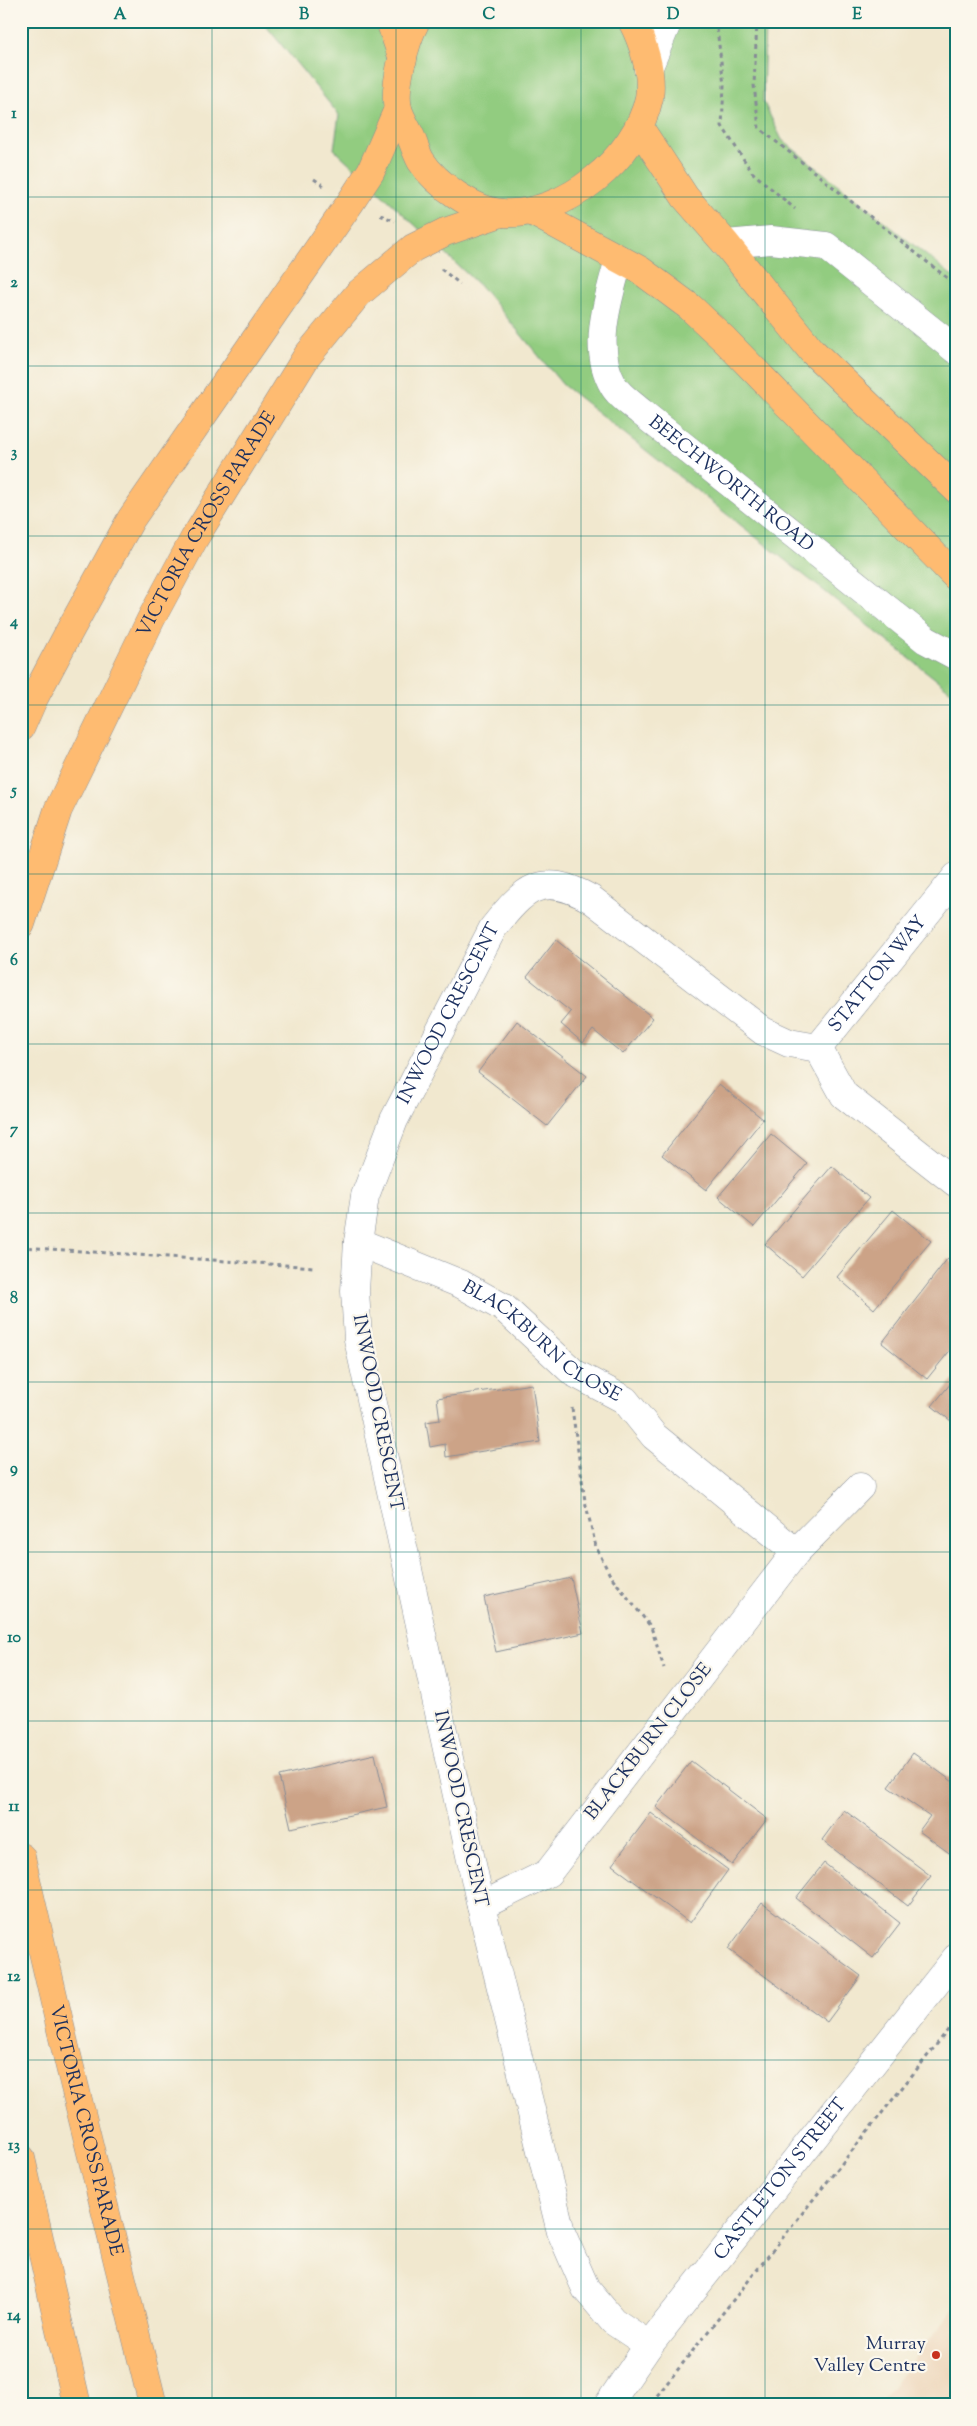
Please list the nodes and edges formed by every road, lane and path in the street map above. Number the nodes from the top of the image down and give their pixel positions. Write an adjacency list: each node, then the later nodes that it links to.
1 (32, 21): 8 (path)
2 (390, 21): 9 (main road)
3 (416, 21): 9 (main road)
4 (632, 21): 10 (main road)
5 (668, 21): 10 (street)
6 (716, 21): 16 (path)
7 (757, 21): 18 (path)
8 (21, 35)
9 (404, 58): 11 (main road)
10 (648, 69): 12 (main road)
11 (398, 109): 14 (main road); 23 (main road)
12 (638, 127): 13 (main road); 15 (main road)
13 (531, 211): 14 (main road); 17 (main road)
14 (501, 213): 25 (main road, VICTORIA CROSS PARADE)
15 (726, 244): 16 (street); 20 (main road)
16 (826, 246): 19 (street)
17 (619, 259): 21 (main road); 22 (street, BEECHWORTH ROAD)
18 (956, 285)
19 (956, 350)
20 (956, 489)
21 (956, 577)
22 (956, 656)
23 (21, 727)
24 (956, 877): 26 (street, STATTON WAY)
25 (21, 924)
26 (818, 1048): 27 (street); 28 (street, INWOOD CRESCENT)
27 (956, 1183)
28 (358, 1242): 31 (street, BLACKBURN CLOSE); 36 (street, INWOOD CRESCENT)
29 (21, 1247): 30 (path)
30 (314, 1267)
31 (574, 1373): 33 (street, BLACKBURN CLOSE); 34 (path)
32 (860, 1487): 33 (street, BLACKBURN CLOSE)
33 (796, 1552): 34 (street, BLACKBURN CLOSE)
34 (673, 1711): 36 (street, BLACKBURN CLOSE)
35 (21, 1857): 42 (main road, VICTORIA CROSS PARADE)
36 (481, 1906): 40 (street, INWOOD CRESCENT)
37 (956, 1958): 40 (street, CASTLETON STREET)
38 (956, 2020): 44 (path)
39 (21, 2158): 41 (main road)
40 (649, 2345): 43 (street, CASTLETON STREET)
41 (77, 2405)
42 (152, 2405)
43 (608, 2405)
44 (650, 2405)

